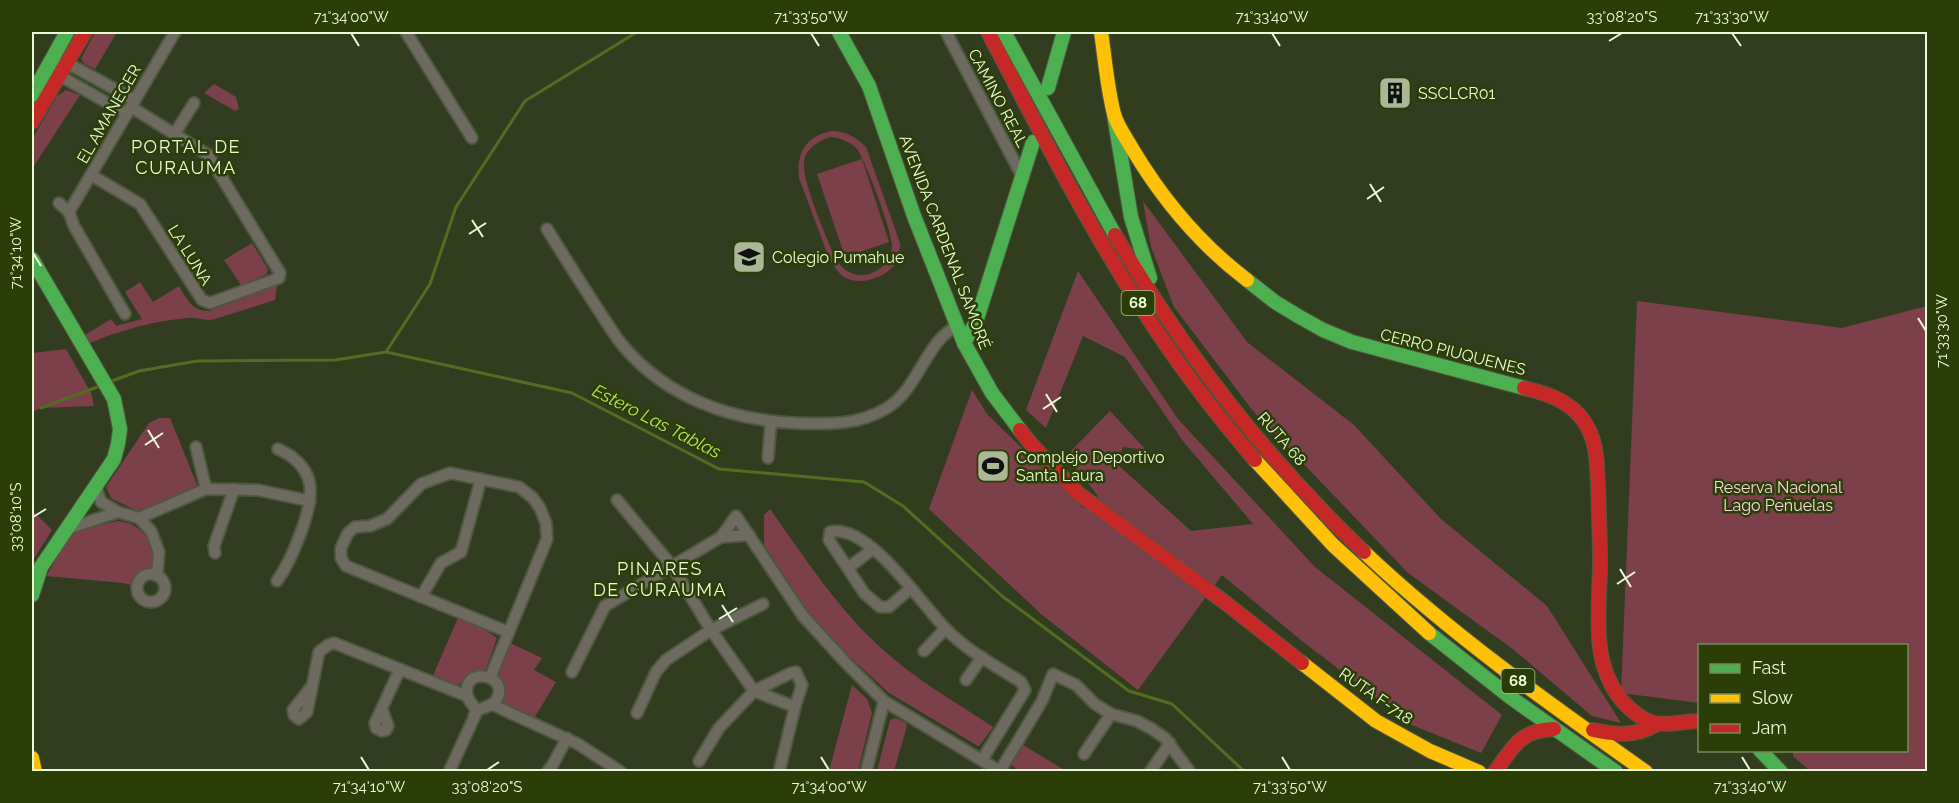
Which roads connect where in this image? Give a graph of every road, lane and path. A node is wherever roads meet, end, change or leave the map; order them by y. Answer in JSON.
{"nodes":[{"id":1,"x":67,"y":32,"type":"edge"},
{"id":2,"x":85,"y":32,"type":"edge"},
{"id":3,"x":175,"y":32,"type":"edge"},
{"id":4,"x":406,"y":32,"type":"edge"},
{"id":5,"x":840,"y":32,"type":"edge"},
{"id":6,"x":946,"y":32,"type":"edge"},
{"id":7,"x":988,"y":32,"type":"edge"},
{"id":8,"x":1004,"y":32,"type":"edge"},
{"id":9,"x":1064,"y":32,"type":"edge"},
{"id":10,"x":1101,"y":32,"type":"edge"},
{"id":11,"x":67,"y":63,"type":"junction"},
{"id":12,"x":53,"y":72,"type":"junction"},
{"id":13,"x":104,"y":83,"type":"junction"},
{"id":14,"x":34,"y":86,"type":"edge"},
{"id":15,"x":1048,"y":88,"type":"dead end"},
{"id":16,"x":96,"y":97,"type":"junction"},
{"id":17,"x":194,"y":103,"type":"dead end"},
{"id":18,"x":131,"y":107,"type":"junction"},
{"id":19,"x":1114,"y":115,"type":"junction"},
{"id":20,"x":32,"y":122,"type":"edge"},
{"id":21,"x":175,"y":133,"type":"junction"},
{"id":22,"x":472,"y":138,"type":"dead end"},
{"id":23,"x":1033,"y":142,"type":"dead end"},
{"id":24,"x":91,"y":175,"type":"junction"},
{"id":25,"x":1023,"y":178,"type":"junction"},
{"id":26,"x":59,"y":203,"type":"dead end"},
{"id":27,"x":69,"y":212,"type":"junction"},
{"id":28,"x":547,"y":229,"type":"dead end"},
{"id":29,"x":32,"y":259,"type":"edge"},
{"id":30,"x":125,"y":314,"type":"dead end"},
{"id":31,"x":1169,"y":321,"type":"junction"},
{"id":32,"x":957,"y":325,"type":"junction"},
{"id":33,"x":964,"y":343,"type":"junction"},
{"id":34,"x":771,"y":422,"type":"junction"},
{"id":35,"x":196,"y":447,"type":"dead end"},
{"id":36,"x":278,"y":449,"type":"dead end"},
{"id":37,"x":768,"y":458,"type":"dead end"},
{"id":38,"x":481,"y":479,"type":"junction"},
{"id":39,"x":96,"y":488,"type":"junction"},
{"id":40,"x":206,"y":489,"type":"junction"},
{"id":41,"x":234,"y":489,"type":"junction"},
{"id":42,"x":618,"y":500,"type":"dead end"},
{"id":43,"x":310,"y":501,"type":"junction"},
{"id":44,"x":101,"y":502,"type":"junction"},
{"id":45,"x":86,"y":503,"type":"junction"},
{"id":46,"x":118,"y":512,"type":"junction"},
{"id":47,"x":82,"y":518,"type":"junction"},
{"id":48,"x":139,"y":518,"type":"junction"},
{"id":49,"x":748,"y":535,"type":"junction"},
{"id":50,"x":721,"y":537,"type":"junction"},
{"id":51,"x":873,"y":549,"type":"junction"},
{"id":52,"x":215,"y":553,"type":"dead end"},
{"id":53,"x":672,"y":566,"type":"junction"},
{"id":54,"x":849,"y":567,"type":"junction"},
{"id":55,"x":157,"y":576,"type":"dead end"},
{"id":56,"x":277,"y":581,"type":"dead end"},
{"id":57,"x":911,"y":588,"type":"junction"},
{"id":58,"x":32,"y":595,"type":"edge"},
{"id":59,"x":421,"y":597,"type":"junction"},
{"id":60,"x":763,"y":604,"type":"dead end"},
{"id":61,"x":945,"y":629,"type":"junction"},
{"id":62,"x":711,"y":630,"type":"junction"},
{"id":63,"x":508,"y":632,"type":"junction"},
{"id":64,"x":1263,"y":633,"type":"joint"},
{"id":65,"x":924,"y":651,"type":"dead end"},
{"id":66,"x":982,"y":657,"type":"junction"},
{"id":67,"x":400,"y":669,"type":"junction"},
{"id":68,"x":572,"y":672,"type":"dead end"},
{"id":69,"x":490,"y":678,"type":"junction"},
{"id":70,"x":966,"y":681,"type":"dead end"},
{"id":71,"x":311,"y":687,"type":"dead end"},
{"id":72,"x":754,"y":692,"type":"junction"},
{"id":73,"x":467,"y":696,"type":"junction"},
{"id":74,"x":1511,"y":696,"type":"junction"},
{"id":75,"x":884,"y":701,"type":"junction"},
{"id":76,"x":493,"y":705,"type":"junction"},
{"id":77,"x":795,"y":707,"type":"junction"},
{"id":78,"x":382,"y":709,"type":"dead end"},
{"id":79,"x":637,"y":713,"type":"dead end"},
{"id":80,"x":1111,"y":714,"type":"junction"},
{"id":81,"x":474,"y":716,"type":"junction"},
{"id":82,"x":1698,"y":721,"type":"edge"},
{"id":83,"x":1657,"y":724,"type":"junction"},
{"id":84,"x":1520,"y":727,"type":"junction"},
{"id":85,"x":1582,"y":728,"type":"junction"},
{"id":86,"x":1554,"y":729,"type":"junction"},
{"id":87,"x":567,"y":738,"type":"junction"},
{"id":88,"x":1170,"y":743,"type":"junction"},
{"id":89,"x":1762,"y":752,"type":"edge"},
{"id":90,"x":1084,"y":754,"type":"dead end"},
{"id":91,"x":32,"y":758,"type":"edge"},
{"id":92,"x":982,"y":760,"type":"junction"},
{"id":93,"x":699,"y":761,"type":"dead end"},
{"id":94,"x":550,"y":770,"type":"edge"},
{"id":95,"x":35,"y":771,"type":"edge"},
{"id":96,"x":449,"y":771,"type":"edge"},
{"id":97,"x":621,"y":771,"type":"edge"},
{"id":98,"x":779,"y":771,"type":"edge"},
{"id":99,"x":866,"y":771,"type":"edge"},
{"id":100,"x":1001,"y":771,"type":"edge"},
{"id":101,"x":1150,"y":771,"type":"edge"},
{"id":102,"x":1190,"y":771,"type":"edge"},
{"id":103,"x":1479,"y":771,"type":"edge"},
{"id":104,"x":1495,"y":771,"type":"edge"},
{"id":105,"x":1616,"y":771,"type":"edge"},
{"id":106,"x":1646,"y":771,"type":"edge"},
{"id":107,"x":1778,"y":771,"type":"edge"}],
"edges":[{"from":1,"to":12,"type":"main road"},
{"from":2,"to":11,"type":"main road"},
{"from":3,"to":18,"type":"street","name":"EL AMANECER"},
{"from":4,"to":22,"type":"street"},
{"from":5,"to":32,"type":"main road","name":"AVENIDA CARDENAL SAMORÉ"},
{"from":6,"to":25,"type":"street","name":"CAMINO REAL"},
{"from":7,"to":74,"type":"main road","name":"RUTA 68","number":"68"},
{"from":8,"to":31,"type":"main road","name":"RUTA 68","number":"68"},
{"from":9,"to":15,"type":"main road"},
{"from":10,"to":19,"type":"main road","name":"CERRO PIUQUENES"},
{"from":11,"to":12,"type":"main road"},
{"from":11,"to":13,"type":"street"},
{"from":12,"to":14,"type":"main road"},
{"from":12,"to":16,"type":"street"},
{"from":12,"to":20,"type":"main road"},
{"from":13,"to":16,"type":"street"},
{"from":13,"to":18,"type":"street"},
{"from":16,"to":18,"type":"street"},
{"from":17,"to":21,"type":"street"},
{"from":18,"to":21,"type":"street"},
{"from":18,"to":24,"type":"street","name":"EL AMANECER"},
{"from":19,"to":31,"type":"main road"},
{"from":19,"to":83,"type":"main road","name":"CERRO PIUQUENES"},
{"from":21,"to":24,"type":"street","name":"LA LUNA"},
{"from":23,"to":25,"type":"main road"},
{"from":24,"to":27,"type":"street","name":"EL AMANECER"},
{"from":25,"to":33,"type":"main road"},
{"from":26,"to":27,"type":"street"},
{"from":27,"to":30,"type":"street"},
{"from":28,"to":34,"type":"street"},
{"from":29,"to":39,"type":"main road"},
{"from":31,"to":85,"type":"main road","name":"RUTA 68","number":"68"},
{"from":32,"to":33,"type":"main road","name":"AVENIDA CARDENAL SAMORÉ"},
{"from":32,"to":34,"type":"street"},
{"from":33,"to":64,"type":"main road","name":"AVENIDA CARDENAL SAMORÉ"},
{"from":34,"to":37,"type":"street"},
{"from":35,"to":40,"type":"street"},
{"from":36,"to":43,"type":"street"},
{"from":38,"to":59,"type":"street"},
{"from":38,"to":59,"type":"street"},
{"from":38,"to":63,"type":"street"},
{"from":39,"to":44,"type":"street"},
{"from":39,"to":45,"type":"main road"},
{"from":40,"to":41,"type":"street"},
{"from":40,"to":48,"type":"street"},
{"from":41,"to":43,"type":"street"},
{"from":41,"to":52,"type":"street"},
{"from":42,"to":53,"type":"street"},
{"from":43,"to":56,"type":"street"},
{"from":44,"to":45,"type":"street"},
{"from":44,"to":46,"type":"street"},
{"from":45,"to":47,"type":"main road"},
{"from":46,"to":47,"type":"street"},
{"from":46,"to":48,"type":"street"},
{"from":47,"to":58,"type":"main road"},
{"from":48,"to":55,"type":"street"},
{"from":49,"to":50,"type":"street"},
{"from":49,"to":50,"type":"street"},
{"from":49,"to":75,"type":"street"},
{"from":50,"to":53,"type":"street"},
{"from":51,"to":54,"type":"street"},
{"from":51,"to":54,"type":"street"},
{"from":51,"to":57,"type":"street"},
{"from":53,"to":62,"type":"street"},
{"from":53,"to":68,"type":"street"},
{"from":54,"to":57,"type":"street"},
{"from":57,"to":61,"type":"street"},
{"from":59,"to":63,"type":"street"},
{"from":60,"to":62,"type":"street"},
{"from":61,"to":65,"type":"street"},
{"from":61,"to":66,"type":"street"},
{"from":62,"to":72,"type":"street"},
{"from":62,"to":79,"type":"street"},
{"from":63,"to":69,"type":"street"},
{"from":64,"to":103,"type":"main road","name":"RUTA F-718"},
{"from":66,"to":70,"type":"street"},
{"from":66,"to":92,"type":"street"},
{"from":67,"to":71,"type":"street"},
{"from":67,"to":73,"type":"street"},
{"from":67,"to":78,"type":"street"},
{"from":69,"to":73,"type":"street"},
{"from":69,"to":76,"type":"street"},
{"from":72,"to":77,"type":"street"},
{"from":72,"to":77,"type":"street"},
{"from":72,"to":93,"type":"street"},
{"from":73,"to":81,"type":"street"},
{"from":74,"to":84,"type":"main road"},
{"from":74,"to":86,"type":"main road","name":"RUTA 68","number":"68"},
{"from":75,"to":92,"type":"street"},
{"from":75,"to":99,"type":"street"},
{"from":76,"to":81,"type":"street"},
{"from":76,"to":87,"type":"street"},
{"from":77,"to":98,"type":"street"},
{"from":80,"to":88,"type":"street"},
{"from":80,"to":90,"type":"street"},
{"from":80,"to":100,"type":"street"},
{"from":81,"to":96,"type":"street"},
{"from":82,"to":83,"type":"main road"},
{"from":83,"to":85,"type":"main road"},
{"from":84,"to":86,"type":"main road"},
{"from":84,"to":104,"type":"main road"},
{"from":85,"to":106,"type":"main road","name":"RUTA 68","number":"68"},
{"from":86,"to":105,"type":"main road","name":"RUTA 68","number":"68"},
{"from":87,"to":94,"type":"street"},
{"from":87,"to":97,"type":"street"},
{"from":88,"to":101,"type":"street"},
{"from":88,"to":102,"type":"street"},
{"from":89,"to":107,"type":"main road"},
{"from":91,"to":95,"type":"main road"},
{"from":92,"to":100,"type":"street"}]}
